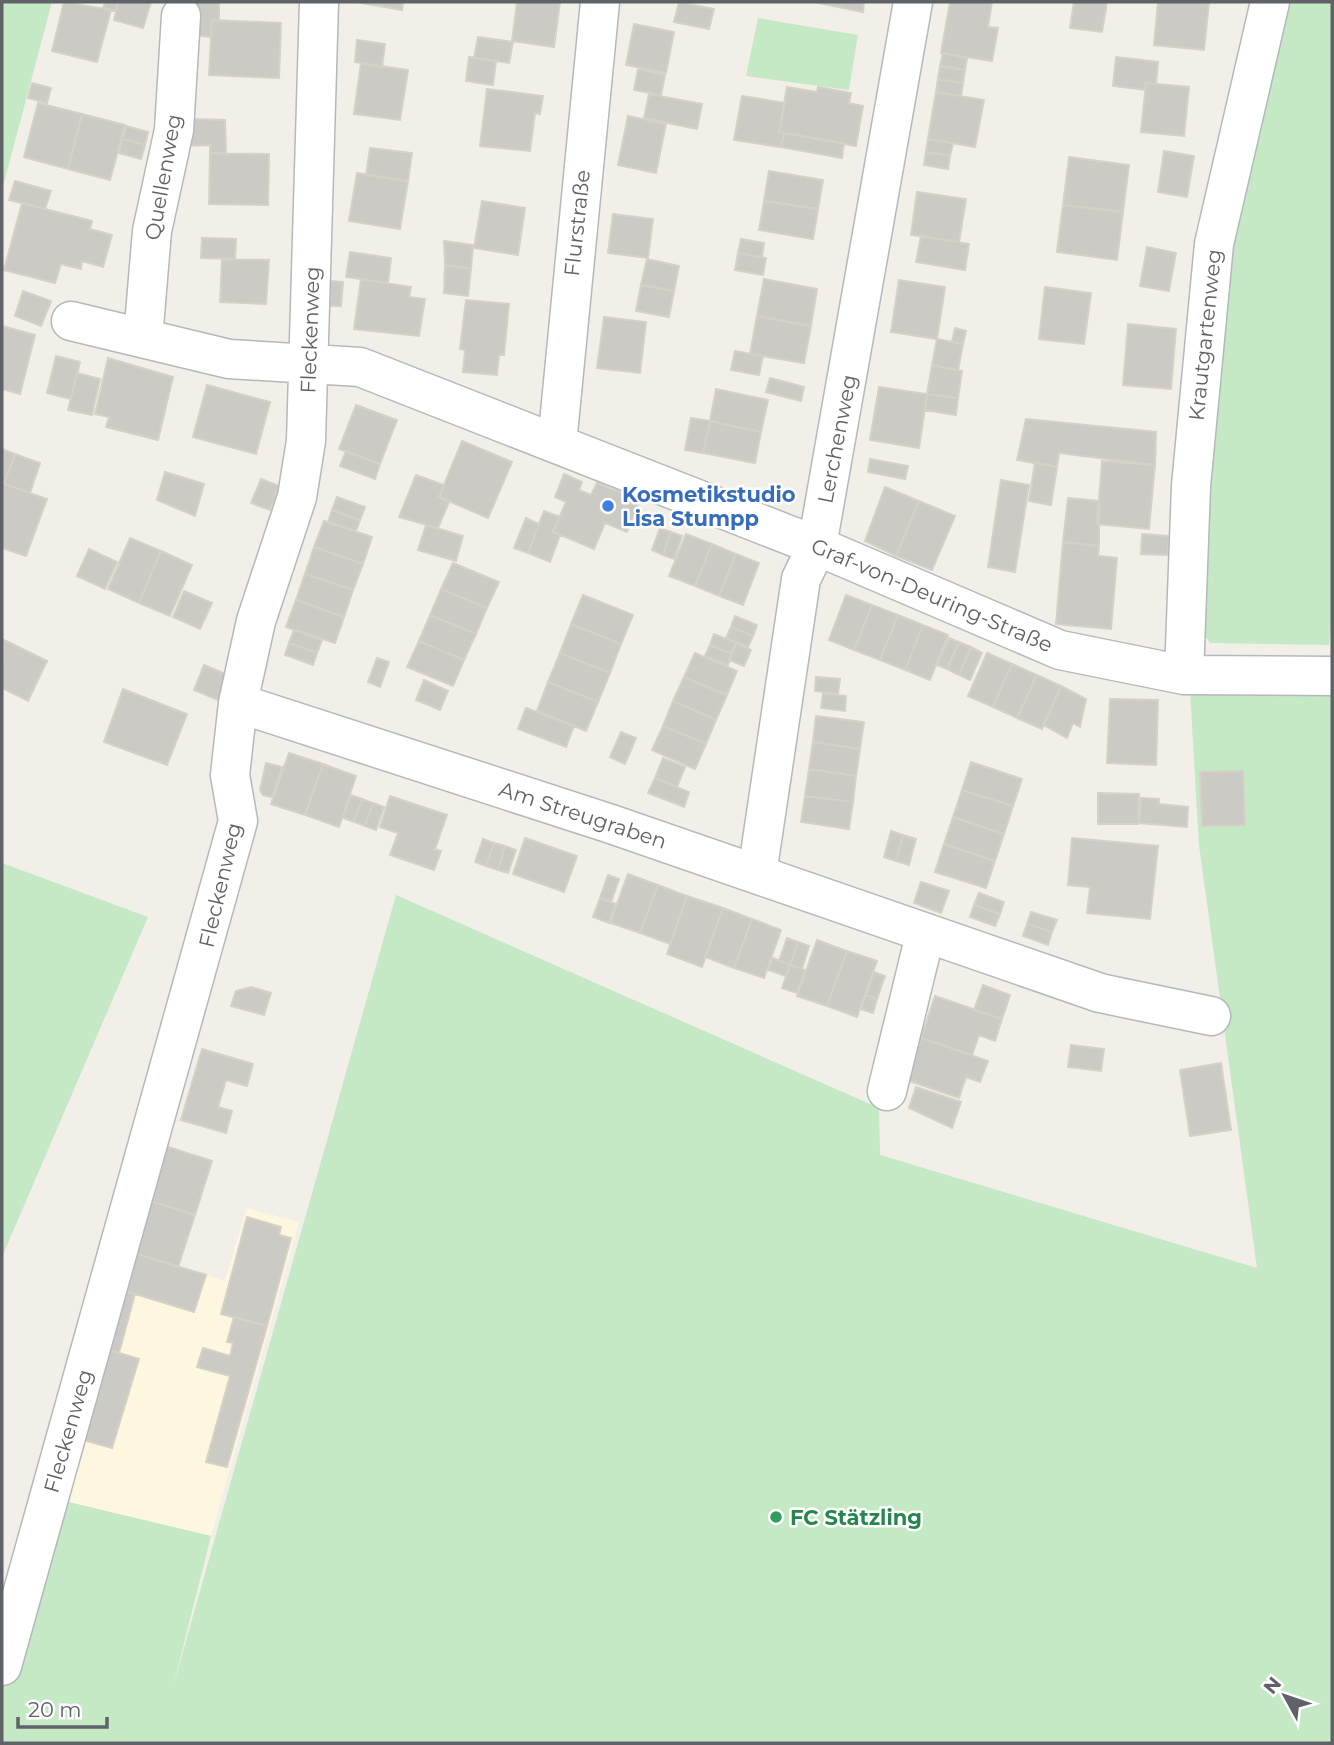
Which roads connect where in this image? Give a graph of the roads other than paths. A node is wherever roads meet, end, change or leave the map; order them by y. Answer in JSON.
{"nodes":[{"id":1,"x":319,"y":2,"type":"edge"},
{"id":2,"x":600,"y":2,"type":"edge"},
{"id":3,"x":914,"y":2,"type":"edge"},
{"id":4,"x":1270,"y":2,"type":"edge"},
{"id":5,"x":181,"y":16,"type":"dead end"},
{"id":6,"x":71,"y":321,"type":"dead end"},
{"id":7,"x":143,"y":338,"type":"junction"},
{"id":8,"x":310,"y":365,"type":"junction"},
{"id":9,"x":557,"y":444,"type":"junction"},
{"id":10,"x":817,"y":546,"type":"junction"},
{"id":11,"x":1184,"y":675,"type":"junction"},
{"id":12,"x":1332,"y":676,"type":"edge"},
{"id":13,"x":238,"y":703,"type":"junction"},
{"id":14,"x":757,"y":874,"type":"junction"},
{"id":15,"x":925,"y":935,"type":"junction"},
{"id":16,"x":1211,"y":1016,"type":"dead end"},
{"id":17,"x":887,"y":1091,"type":"dead end"},
{"id":18,"x":2,"y":1666,"type":"edge"}],
"edges":[{"from":1,"to":8,"type":"street","name":"Fleckenweg"},
{"from":2,"to":9,"type":"street","name":"Flurstraße"},
{"from":3,"to":10,"type":"street","name":"Lerchenweg"},
{"from":4,"to":11,"type":"street","name":"Krautgartenweg"},
{"from":5,"to":7,"type":"street","name":"Quellenweg"},
{"from":6,"to":7,"type":"street"},
{"from":7,"to":8,"type":"street"},
{"from":8,"to":9,"type":"street","name":"Graf-von-Deuring-Straße"},
{"from":8,"to":13,"type":"street","name":"Fleckenweg"},
{"from":9,"to":10,"type":"street","name":"Graf-von-Deuring-Straße"},
{"from":10,"to":11,"type":"street","name":"Graf-von-Deuring-Straße"},
{"from":10,"to":14,"type":"street","name":"Lerchenweg"},
{"from":11,"to":12,"type":"street","name":"Graf-von-Deuring-Straße"},
{"from":13,"to":14,"type":"street","name":"Am Streugraben"},
{"from":13,"to":18,"type":"street","name":"Fleckenweg"},
{"from":14,"to":15,"type":"street","name":"Am Streugraben"},
{"from":15,"to":16,"type":"street","name":"Am Streugraben"},
{"from":15,"to":17,"type":"street"}]}
